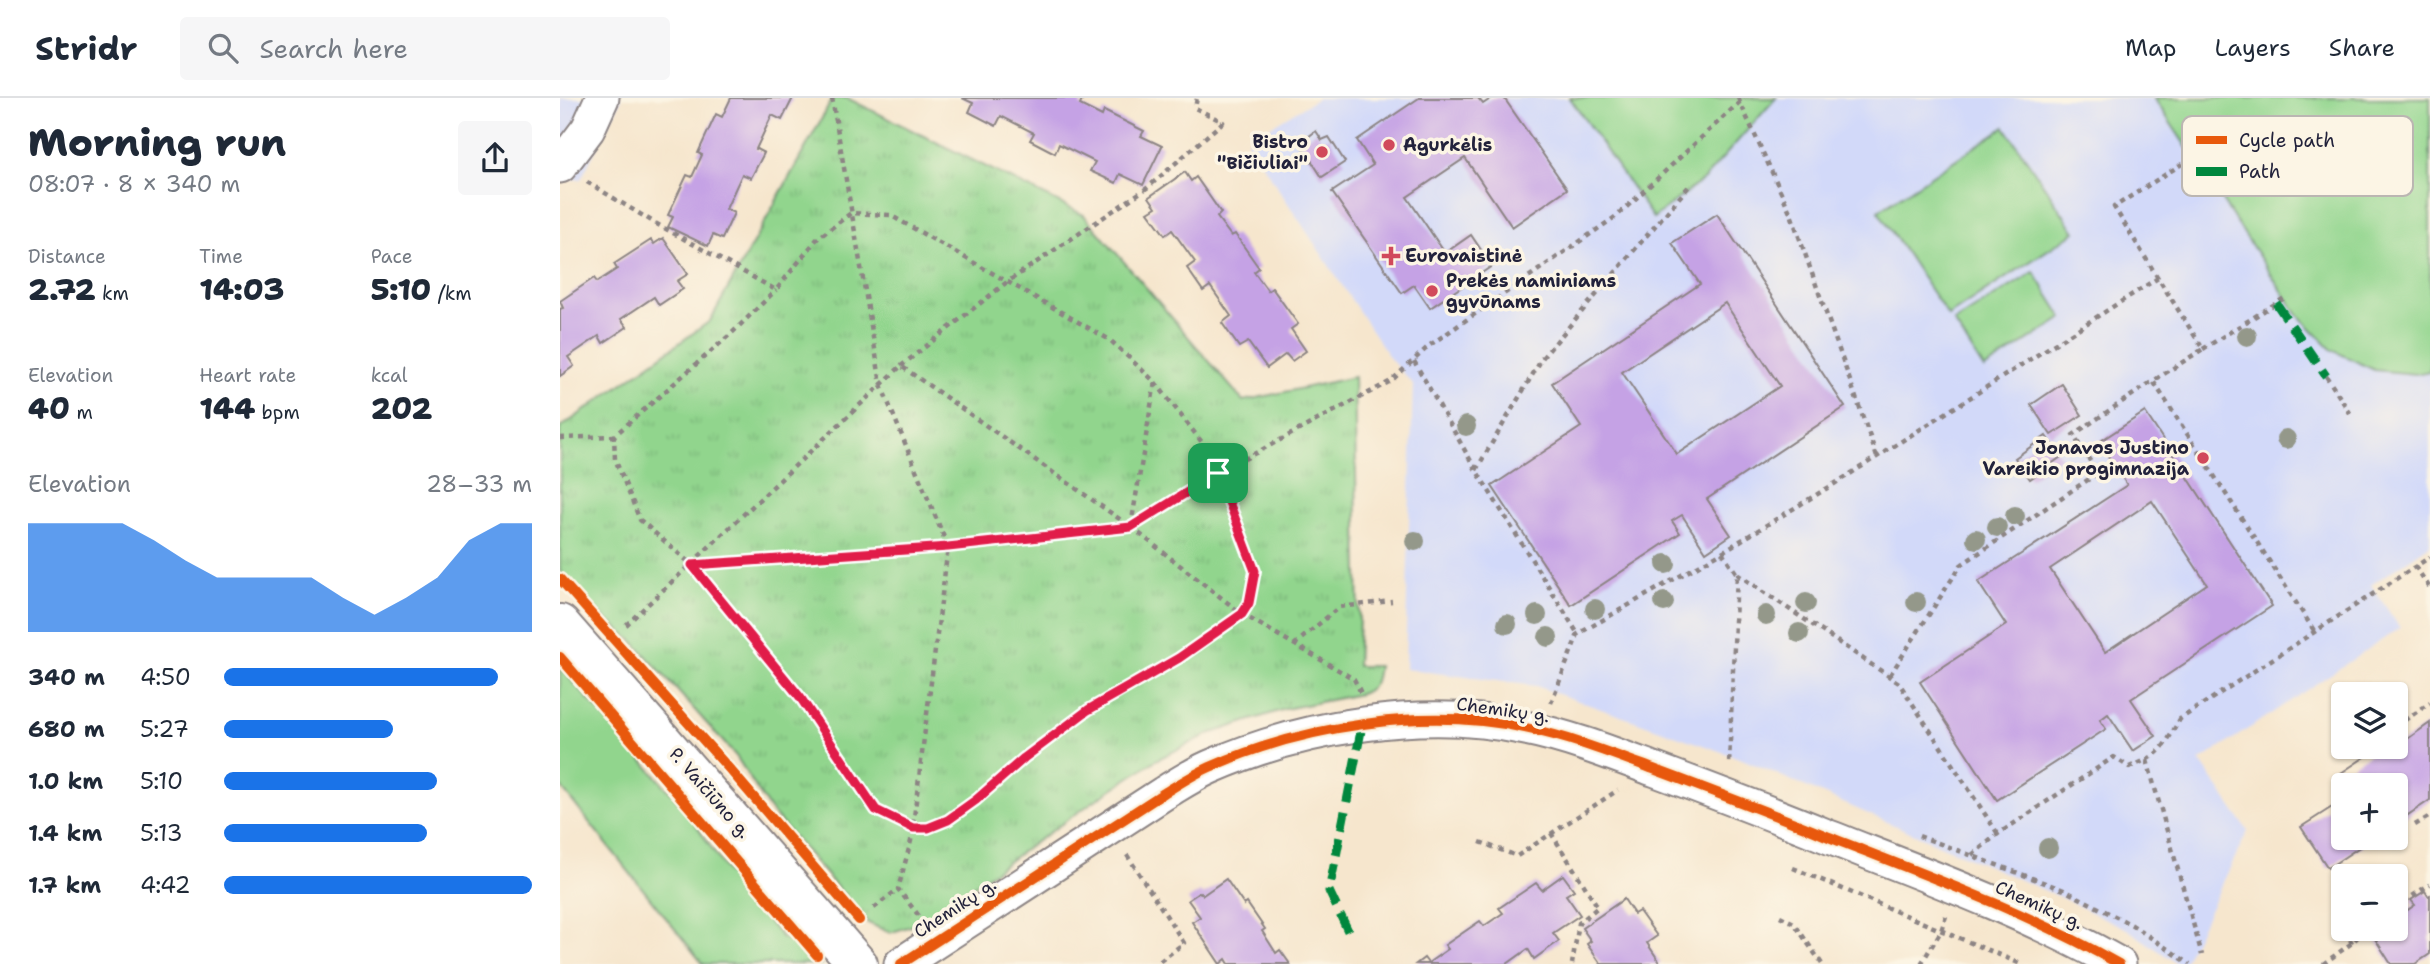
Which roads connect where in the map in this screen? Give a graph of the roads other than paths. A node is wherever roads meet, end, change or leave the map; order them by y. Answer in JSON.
{"nodes":[{"id":1,"x":602,"y":98,"type":"edge"},
{"id":2,"x":568,"y":171,"type":"edge"},
{"id":3,"x":566,"y":642,"type":"edge"},
{"id":4,"x":858,"y":964,"type":"edge"},
{"id":5,"x":901,"y":964,"type":"edge"},
{"id":6,"x":2119,"y":964,"type":"edge"}],
"edges":[{"from":1,"to":2,"type":"street"},
{"from":3,"to":4,"type":"main road","name":"P. Vaičiūno g."},
{"from":5,"to":6,"type":"street","name":"Chemikų g."}]}
